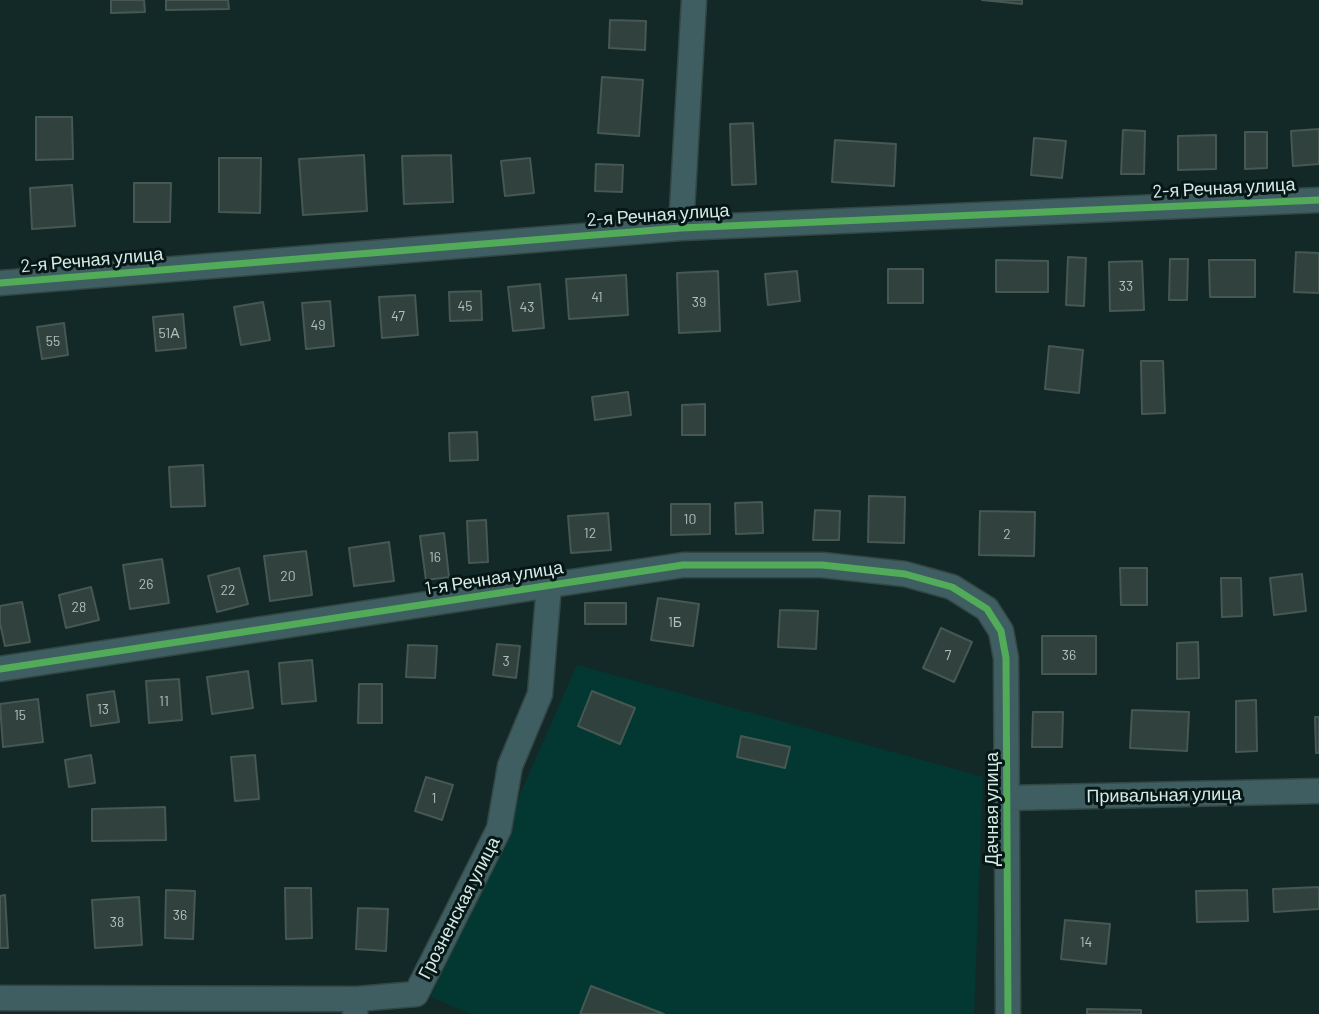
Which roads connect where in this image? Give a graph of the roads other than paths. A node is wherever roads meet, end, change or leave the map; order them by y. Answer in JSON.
{"nodes":[{"id":1,"x":694,"y":0,"type":"edge"},
{"id":2,"x":1319,"y":200,"type":"edge"},
{"id":3,"x":681,"y":228,"type":"junction"},
{"id":4,"x":0,"y":283,"type":"edge"},
{"id":5,"x":549,"y":586,"type":"junction"},
{"id":6,"x":987,"y":609,"type":"joint"},
{"id":7,"x":0,"y":669,"type":"edge"},
{"id":8,"x":1319,"y":792,"type":"edge"},
{"id":9,"x":1008,"y":799,"type":"junction"},
{"id":10,"x":0,"y":998,"type":"edge"},
{"id":11,"x":356,"y":1007,"type":"edge"},
{"id":12,"x":1008,"y":1014,"type":"edge"}],
"edges":[{"from":1,"to":3,"type":"street"},
{"from":2,"to":3,"type":"street","name":"2-я Речная улица"},
{"from":3,"to":4,"type":"street","name":"2-я Речная улица"},
{"from":5,"to":6,"type":"street","name":"1-я Речная улица"},
{"from":5,"to":7,"type":"street","name":"1-я Речная улица"},
{"from":5,"to":11,"type":"street","name":"Грозненская улица"},
{"from":6,"to":9,"type":"street","name":"Дачная улица"},
{"from":8,"to":9,"type":"street","name":"Привальная улица"},
{"from":9,"to":12,"type":"street","name":"Дачная улица"},
{"from":10,"to":11,"type":"street"}]}
